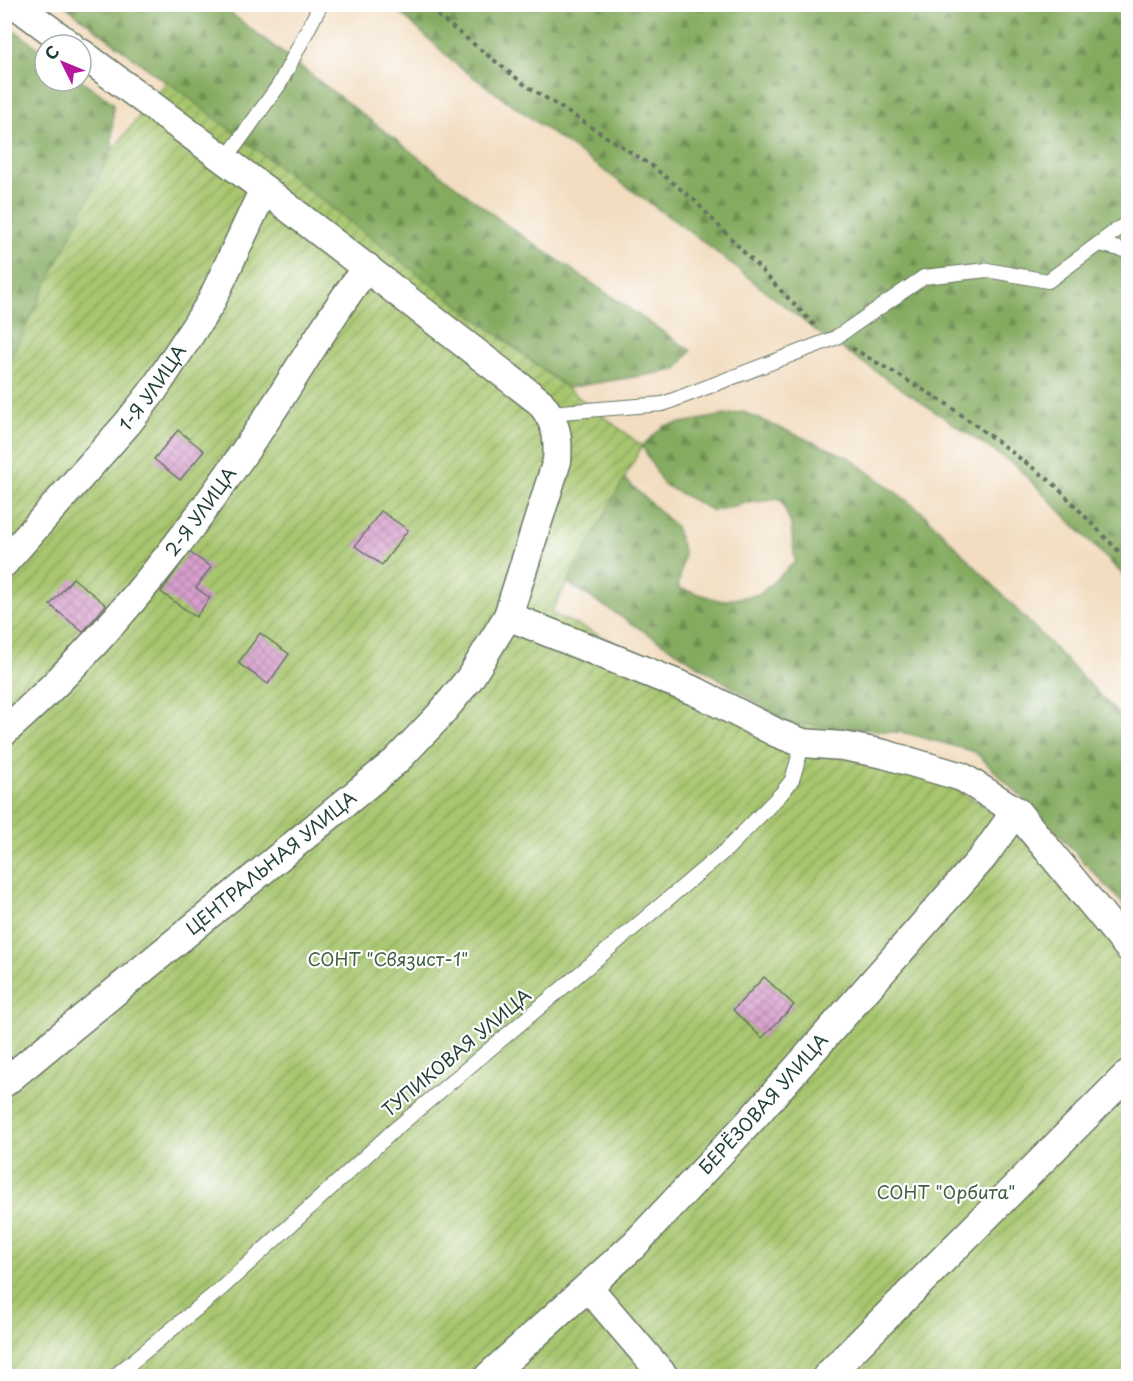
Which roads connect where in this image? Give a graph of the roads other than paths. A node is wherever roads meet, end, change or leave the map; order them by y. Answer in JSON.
{"nodes":[{"id":1,"x":15,"y":4,"type":"edge"},
{"id":2,"x":321,"y":4,"type":"edge"},
{"id":3,"x":54,"y":33,"type":"edge"},
{"id":4,"x":93,"y":62,"type":"edge"},
{"id":5,"x":225,"y":160,"type":"junction"},
{"id":6,"x":264,"y":189,"type":"junction"},
{"id":7,"x":1128,"y":222,"type":"edge"},
{"id":8,"x":1099,"y":243,"type":"junction"},
{"id":9,"x":1128,"y":251,"type":"edge"},
{"id":10,"x":367,"y":267,"type":"junction"},
{"id":11,"x":549,"y":413,"type":"junction"},
{"id":12,"x":4,"y":563,"type":"edge"},
{"id":13,"x":508,"y":616,"type":"junction"},
{"id":14,"x":4,"y":732,"type":"edge"},
{"id":15,"x":803,"y":743,"type":"junction"},
{"id":16,"x":1016,"y":811,"type":"junction"},
{"id":17,"x":1128,"y":947,"type":"edge"},
{"id":18,"x":1128,"y":1074,"type":"edge"},
{"id":19,"x":4,"y":1083,"type":"edge"},
{"id":20,"x":588,"y":1287,"type":"junction"},
{"id":21,"x":115,"y":1377,"type":"edge"},
{"id":22,"x":489,"y":1377,"type":"edge"},
{"id":23,"x":664,"y":1377,"type":"edge"},
{"id":24,"x":827,"y":1377,"type":"edge"}],
"edges":[{"from":1,"to":3,"type":"street"},
{"from":2,"to":5,"type":"lane"},
{"from":4,"to":5,"type":"street"},
{"from":5,"to":6,"type":"street"},
{"from":6,"to":10,"type":"street"},
{"from":6,"to":12,"type":"street","name":"1-Я УЛИЦА"},
{"from":7,"to":8,"type":"lane"},
{"from":8,"to":9,"type":"lane"},
{"from":8,"to":11,"type":"lane"},
{"from":10,"to":11,"type":"street"},
{"from":10,"to":14,"type":"street","name":"2-Я УЛИЦА"},
{"from":11,"to":13,"type":"street","name":"ЦЕНТРАЛЬНАЯ УЛИЦА"},
{"from":13,"to":15,"type":"street"},
{"from":13,"to":19,"type":"street","name":"ЦЕНТРАЛЬНАЯ УЛИЦА"},
{"from":15,"to":16,"type":"street"},
{"from":15,"to":21,"type":"lane","name":"ТУПИКОВАЯ УЛИЦА"},
{"from":16,"to":17,"type":"street"},
{"from":16,"to":20,"type":"street","name":"БЕРЁЗОВАЯ УЛИЦА"},
{"from":18,"to":24,"type":"street"},
{"from":20,"to":22,"type":"street","name":"БЕРЁЗОВАЯ УЛИЦА"},
{"from":20,"to":23,"type":"street"}]}
